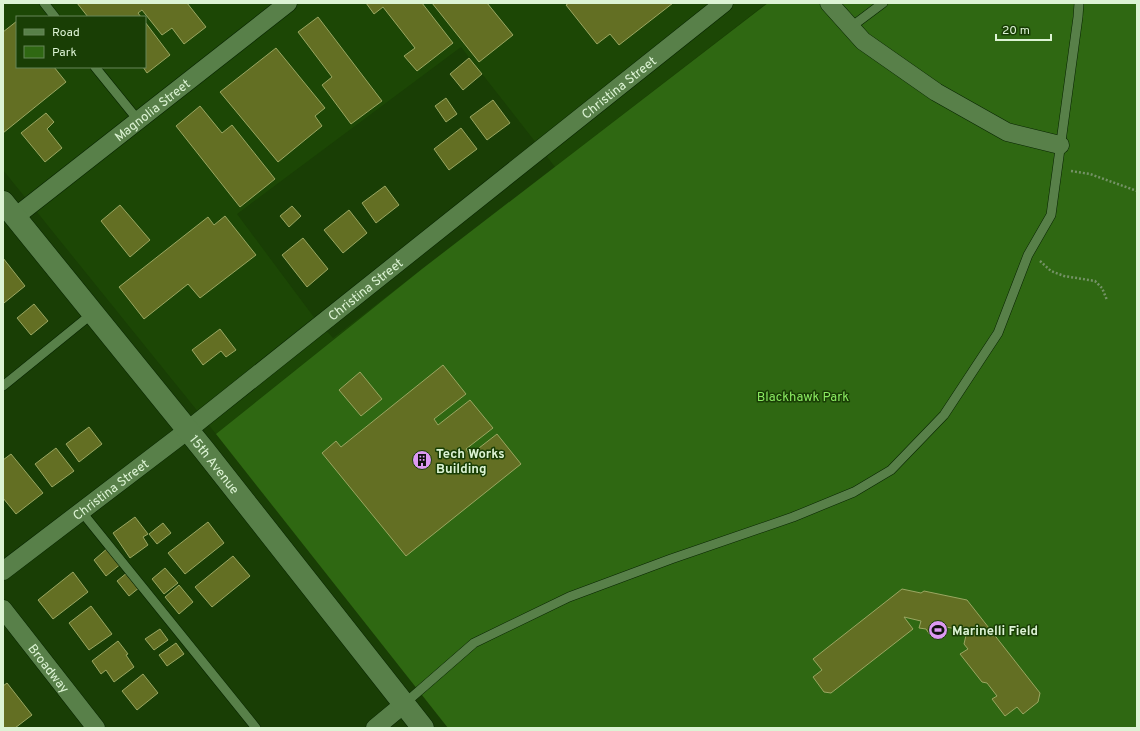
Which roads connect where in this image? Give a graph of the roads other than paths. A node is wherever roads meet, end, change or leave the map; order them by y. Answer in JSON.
{"nodes":[{"id":1,"x":44,"y":3,"type":"edge"},
{"id":2,"x":288,"y":3,"type":"edge"},
{"id":3,"x":724,"y":3,"type":"edge"},
{"id":4,"x":829,"y":3,"type":"edge"},
{"id":5,"x":883,"y":3,"type":"edge"},
{"id":6,"x":1079,"y":3,"type":"edge"},
{"id":7,"x":54,"y":16,"type":"edge"},
{"id":8,"x":850,"y":27,"type":"junction"},
{"id":9,"x":96,"y":68,"type":"edge"},
{"id":10,"x":138,"y":120,"type":"junction"},
{"id":11,"x":1060,"y":145,"type":"junction"},
{"id":12,"x":9,"y":209,"type":"edge"},
{"id":13,"x":93,"y":313,"type":"junction"},
{"id":14,"x":3,"y":386,"type":"edge"},
{"id":15,"x":188,"y":430,"type":"junction"},
{"id":16,"x":81,"y":511,"type":"junction"},
{"id":17,"x":3,"y":571,"type":"edge"},
{"id":18,"x":3,"y":609,"type":"edge"},
{"id":19,"x":404,"y":704,"type":"junction"},
{"id":20,"x":96,"y":728,"type":"edge"},
{"id":21,"x":256,"y":728,"type":"edge"},
{"id":22,"x":375,"y":728,"type":"edge"},
{"id":23,"x":423,"y":728,"type":"edge"}],
"edges":[{"from":1,"to":7,"type":"lane"},
{"from":2,"to":10,"type":"street","name":"Magnolia Street"},
{"from":3,"to":15,"type":"street","name":"Christina Street"},
{"from":4,"to":8,"type":"street"},
{"from":5,"to":8,"type":"lane"},
{"from":6,"to":11,"type":"lane"},
{"from":8,"to":11,"type":"street"},
{"from":9,"to":10,"type":"lane"},
{"from":10,"to":12,"type":"street","name":"Magnolia Street"},
{"from":11,"to":19,"type":"lane"},
{"from":12,"to":13,"type":"main road","name":"15th Avenue"},
{"from":13,"to":14,"type":"lane"},
{"from":13,"to":15,"type":"main road","name":"15th Avenue"},
{"from":15,"to":16,"type":"street","name":"Christina Street"},
{"from":15,"to":19,"type":"main road","name":"15th Avenue"},
{"from":16,"to":17,"type":"street","name":"Christina Street"},
{"from":16,"to":21,"type":"lane"},
{"from":18,"to":20,"type":"street","name":"Broadway"},
{"from":19,"to":22,"type":"street"},
{"from":19,"to":23,"type":"main road","name":"15th Avenue"}]}
